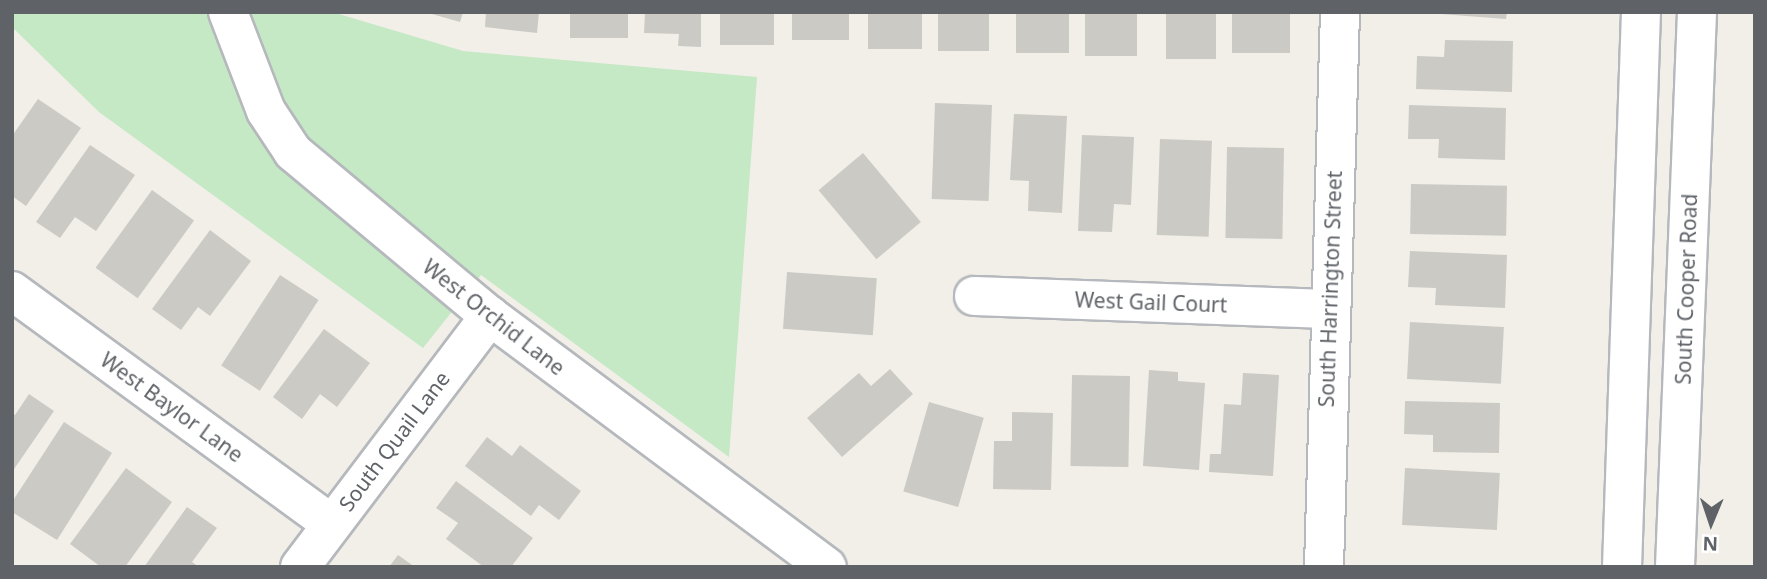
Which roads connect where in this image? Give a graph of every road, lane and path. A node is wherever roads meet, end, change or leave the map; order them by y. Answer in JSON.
{"nodes":[{"id":1,"x":228,"y":12,"type":"edge"},
{"id":2,"x":1340,"y":12,"type":"edge"},
{"id":3,"x":1641,"y":12,"type":"edge"},
{"id":4,"x":1697,"y":12,"type":"edge"},
{"id":5,"x":12,"y":290,"type":"edge"},
{"id":6,"x":974,"y":296,"type":"dead end"},
{"id":7,"x":1328,"y":309,"type":"junction"},
{"id":8,"x":490,"y":316,"type":"junction"},
{"id":9,"x":331,"y":524,"type":"junction"},
{"id":10,"x":300,"y":567,"type":"edge"},
{"id":11,"x":827,"y":567,"type":"edge"},
{"id":12,"x":1324,"y":567,"type":"edge"},
{"id":13,"x":1622,"y":567,"type":"edge"},
{"id":14,"x":1675,"y":567,"type":"edge"}],
"edges":[{"from":1,"to":8,"type":"street","name":"West Orchid Lane"},
{"from":2,"to":7,"type":"street","name":"South Harrington Street"},
{"from":3,"to":13,"type":"street"},
{"from":4,"to":14,"type":"street","name":"South Cooper Road"},
{"from":5,"to":9,"type":"street","name":"West Baylor Lane"},
{"from":6,"to":7,"type":"street","name":"West Gail Court"},
{"from":7,"to":12,"type":"street","name":"South Harrington Street"},
{"from":8,"to":9,"type":"street","name":"South Quail Lane"},
{"from":8,"to":11,"type":"street","name":"West Orchid Lane"},
{"from":9,"to":10,"type":"street","name":"South Quail Lane"}]}
